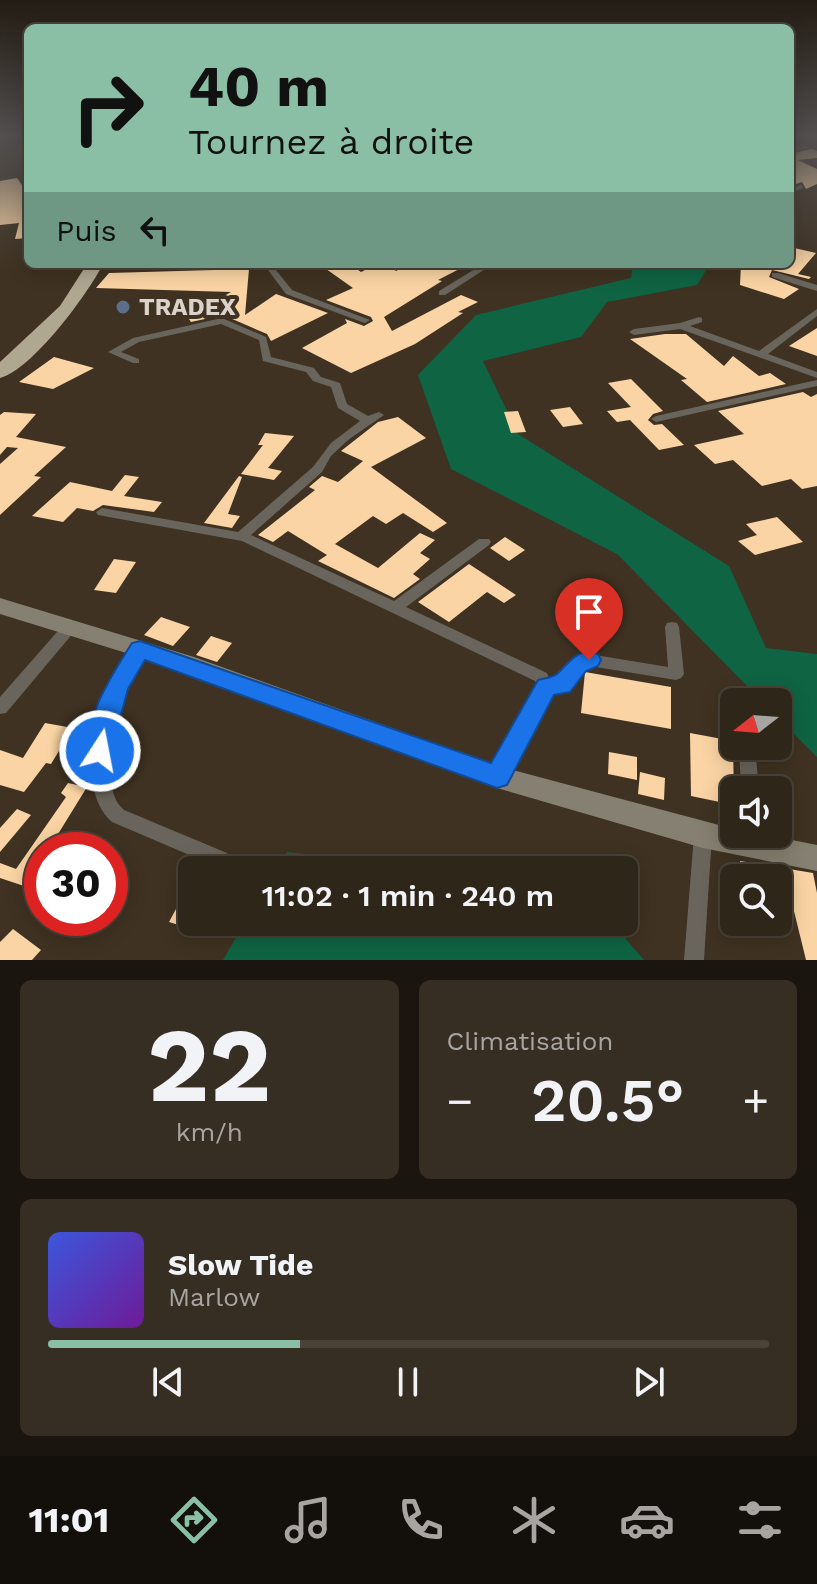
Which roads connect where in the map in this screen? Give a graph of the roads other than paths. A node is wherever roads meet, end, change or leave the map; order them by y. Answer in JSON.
{"nodes":[{"id":1,"x":93,"y":268,"type":"edge"},
{"id":2,"x":271,"y":268,"type":"edge"},
{"id":3,"x":483,"y":268,"type":"edge"},
{"id":4,"x":775,"y":275,"type":"dead end"},
{"id":5,"x":816,"y":286,"type":"edge"},
{"id":6,"x":442,"y":293,"type":"dead end"},
{"id":7,"x":817,"y":312,"type":"edge"},
{"id":8,"x":365,"y":320,"type":"dead end"},
{"id":9,"x":699,"y":320,"type":"dead end"},
{"id":10,"x":681,"y":326,"type":"junction"},
{"id":11,"x":634,"y":332,"type":"dead end"},
{"id":12,"x":760,"y":355,"type":"junction"},
{"id":13,"x":136,"y":361,"type":"dead end"},
{"id":14,"x":0,"y":372,"type":"edge"},
{"id":15,"x":817,"y":375,"type":"edge"},
{"id":16,"x":817,"y":383,"type":"edge"},
{"id":17,"x":656,"y":419,"type":"dead end"},
{"id":18,"x":102,"y":512,"type":"dead end"},
{"id":19,"x":241,"y":536,"type":"junction"},
{"id":20,"x":484,"y":542,"type":"dead end"},
{"id":21,"x":0,"y":606,"type":"edge"},
{"id":22,"x":395,"y":608,"type":"junction"},
{"id":23,"x":672,"y":627,"type":"dead end"},
{"id":24,"x":69,"y":628,"type":"junction"},
{"id":25,"x":140,"y":649,"type":"junction"},
{"id":26,"x":546,"y":687,"type":"junction"},
{"id":27,"x":0,"y":708,"type":"edge"},
{"id":28,"x":497,"y":777,"type":"junction"},
{"id":29,"x":703,"y":835,"type":"junction"},
{"id":30,"x":720,"y":837,"type":"edge"},
{"id":31,"x":781,"y":848,"type":"edge"},
{"id":32,"x":213,"y":856,"type":"edge"},
{"id":33,"x":817,"y":858,"type":"edge"},
{"id":34,"x":694,"y":960,"type":"edge"}],
"edges":[{"from":1,"to":14,"type":"highway"},
{"from":2,"to":8,"type":"street"},
{"from":3,"to":6,"type":"street"},
{"from":4,"to":5,"type":"street"},
{"from":7,"to":12,"type":"street"},
{"from":9,"to":10,"type":"street"},
{"from":10,"to":11,"type":"street"},
{"from":10,"to":12,"type":"street"},
{"from":12,"to":15,"type":"street"},
{"from":13,"to":19,"type":"street"},
{"from":16,"to":17,"type":"street"},
{"from":18,"to":19,"type":"street"},
{"from":19,"to":22,"type":"street"},
{"from":20,"to":22,"type":"street"},
{"from":21,"to":24,"type":"street"},
{"from":22,"to":26,"type":"street"},
{"from":23,"to":26,"type":"street"},
{"from":24,"to":25,"type":"street"},
{"from":24,"to":27,"type":"street"},
{"from":25,"to":28,"type":"street"},
{"from":25,"to":32,"type":"street"},
{"from":26,"to":28,"type":"street"},
{"from":28,"to":29,"type":"street"},
{"from":29,"to":30,"type":"street"},
{"from":29,"to":34,"type":"street"},
{"from":31,"to":33,"type":"street"}]}
